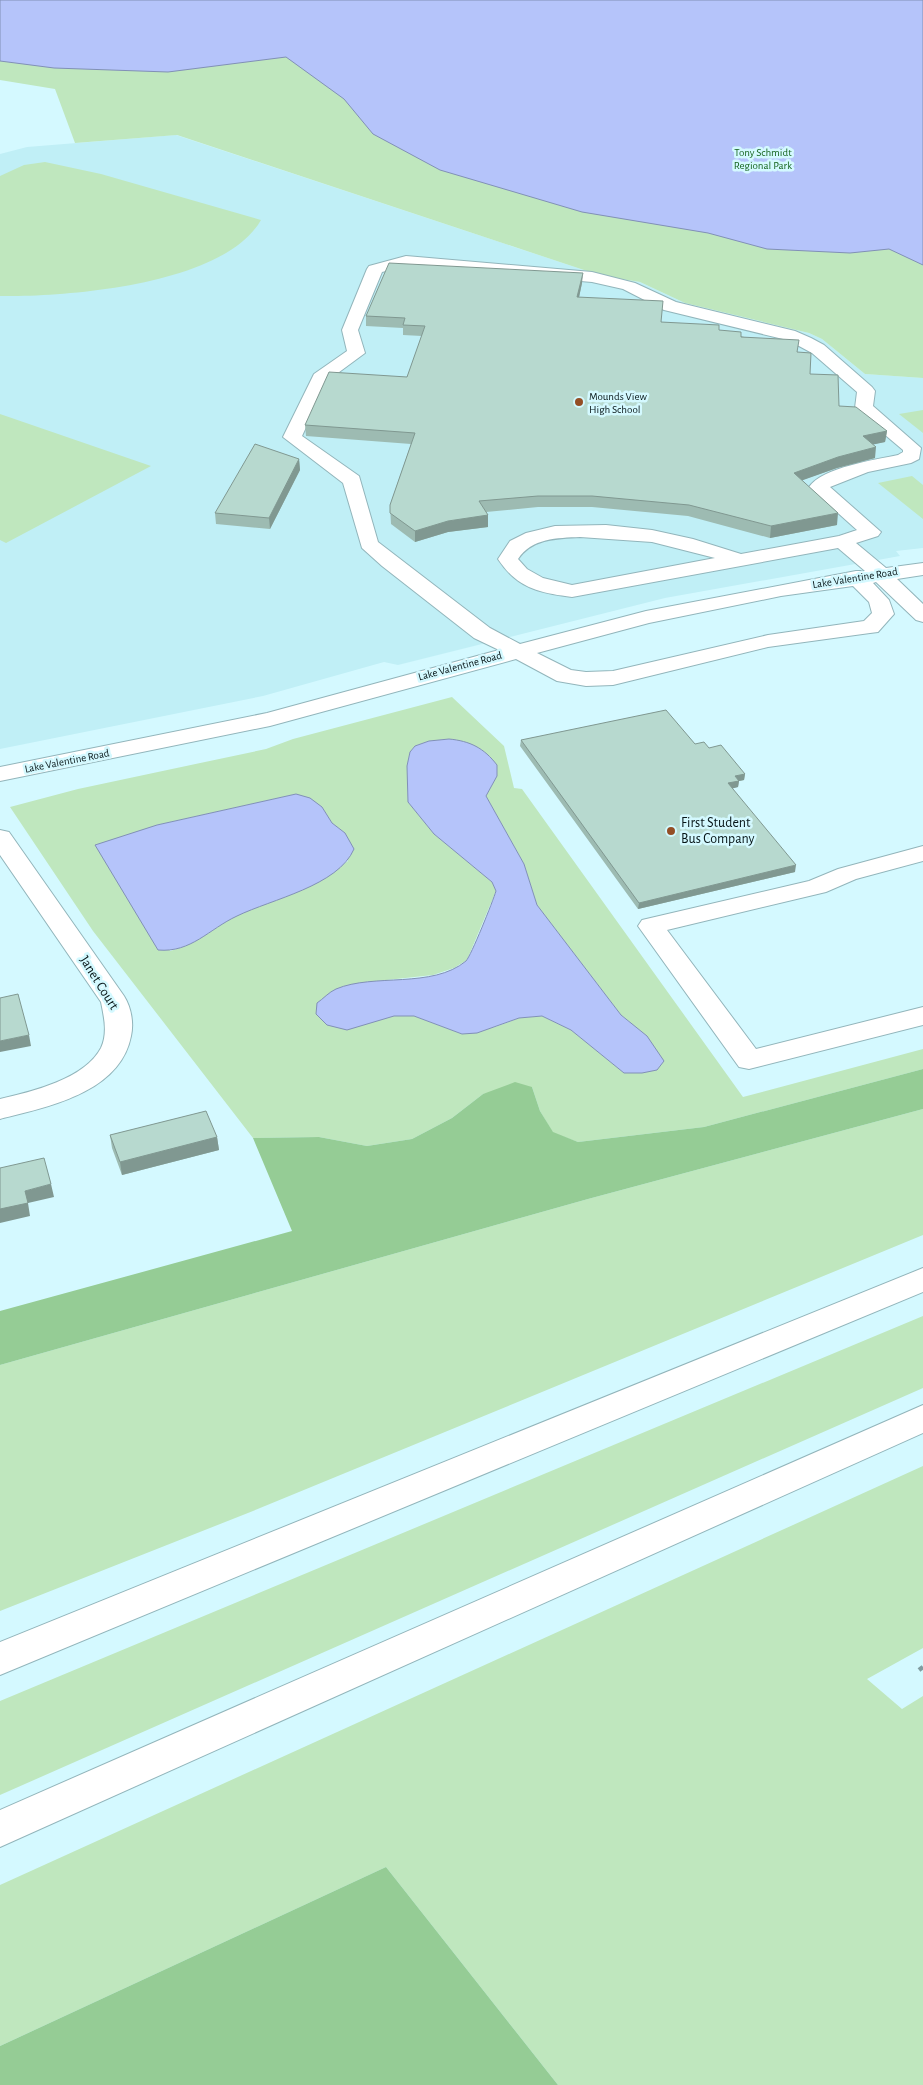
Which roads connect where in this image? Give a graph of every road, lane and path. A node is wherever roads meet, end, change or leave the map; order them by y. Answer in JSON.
{"nodes":[{"id":1,"x":842,"y":541,"type":"junction"},
{"id":2,"x":738,"y":559,"type":"junction"},
{"id":3,"x":923,"y":569,"type":"edge"},
{"id":4,"x":880,"y":574,"type":"junction"},
{"id":5,"x":856,"y":577,"type":"junction"},
{"id":6,"x":923,"y":616,"type":"edge"},
{"id":7,"x":517,"y":650,"type":"junction"},
{"id":8,"x":0,"y":774,"type":"edge"},
{"id":9,"x":0,"y":836,"type":"edge"},
{"id":10,"x":923,"y":853,"type":"edge"},
{"id":11,"x":923,"y":1016,"type":"edge"},
{"id":12,"x":0,"y":1109,"type":"edge"},
{"id":13,"x":923,"y":1279,"type":"edge"},
{"id":14,"x":923,"y":1418,"type":"edge"},
{"id":15,"x":0,"y":1659,"type":"edge"},
{"id":16,"x":0,"y":1828,"type":"edge"}],
"edges":[{"from":1,"to":2,"type":"main road"},
{"from":1,"to":4,"type":"main road"},
{"from":1,"to":7,"type":"main road"},
{"from":2,"to":2,"type":"main road"},
{"from":3,"to":4,"type":"main road","name":"Lake Valentine Road"},
{"from":4,"to":5,"type":"main road","name":"Lake Valentine Road"},
{"from":4,"to":6,"type":"main road"},
{"from":5,"to":7,"type":"main road","name":"Lake Valentine Road"},
{"from":5,"to":7,"type":"main road"},
{"from":7,"to":8,"type":"main road","name":"Lake Valentine Road"},
{"from":9,"to":12,"type":"main road","name":"Janet Court"},
{"from":10,"to":11,"type":"main road"},
{"from":13,"to":15,"type":"main road"},
{"from":14,"to":16,"type":"main road"}]}
